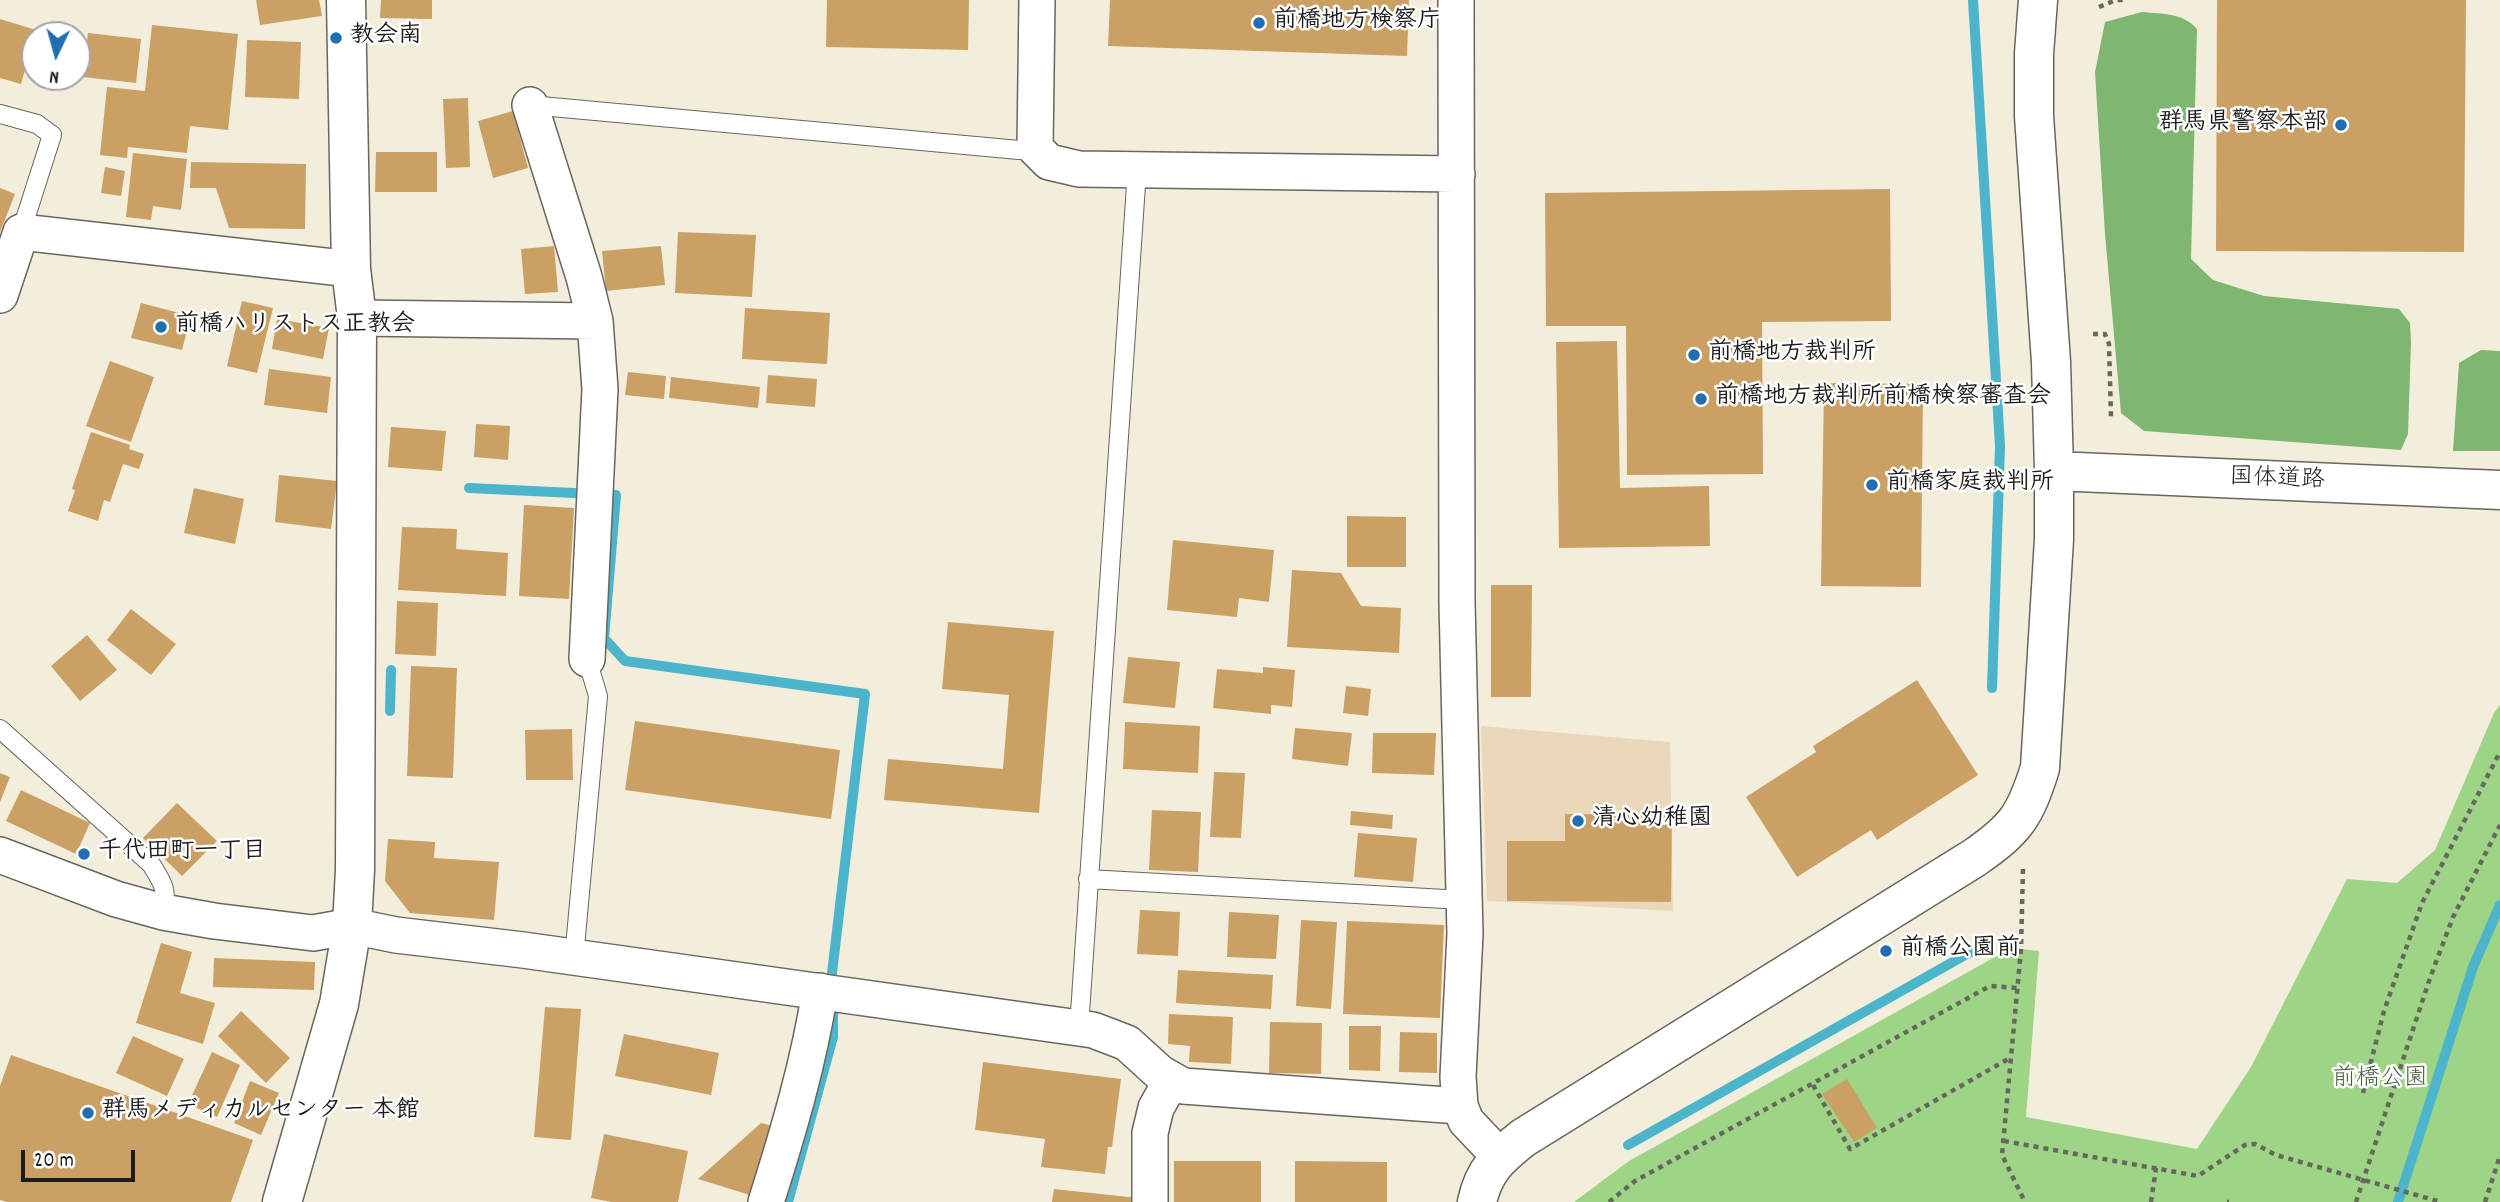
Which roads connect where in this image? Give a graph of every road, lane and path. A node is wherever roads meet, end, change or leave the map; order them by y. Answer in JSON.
{"nodes":[{"id":1,"x":346,"y":0,"type":"edge"},
{"id":2,"x":1037,"y":0,"type":"edge"},
{"id":3,"x":1456,"y":0,"type":"edge"},
{"id":4,"x":2038,"y":0,"type":"edge"},
{"id":5,"x":2125,"y":0,"type":"edge"},
{"id":6,"x":2099,"y":7,"type":"dead end"},
{"id":7,"x":530,"y":105,"type":"joint"},
{"id":8,"x":0,"y":114,"type":"edge"},
{"id":9,"x":1035,"y":148,"type":"junction"},
{"id":10,"x":1137,"y":170,"type":"junction"},
{"id":11,"x":1457,"y":174,"type":"junction"},
{"id":12,"x":22,"y":232,"type":"junction"},
{"id":13,"x":351,"y":268,"type":"junction"},
{"id":14,"x":0,"y":294,"type":"edge"},
{"id":15,"x":356,"y":318,"type":"junction"},
{"id":16,"x":595,"y":321,"type":"junction"},
{"id":17,"x":2093,"y":334,"type":"dead end"},
{"id":18,"x":2111,"y":417,"type":"dead end"},
{"id":19,"x":2054,"y":471,"type":"junction"},
{"id":20,"x":2500,"y":490,"type":"edge"},
{"id":21,"x":587,"y":659,"type":"joint"},
{"id":22,"x":0,"y":729,"type":"edge"},
{"id":23,"x":2500,"y":752,"type":"edge"},
{"id":24,"x":2500,"y":824,"type":"edge"},
{"id":25,"x":0,"y":855,"type":"edge"},
{"id":26,"x":2023,"y":864,"type":"dead end"},
{"id":27,"x":1088,"y":878,"type":"junction"},
{"id":28,"x":1463,"y":900,"type":"junction"},
{"id":29,"x":163,"y":912,"type":"junction"},
{"id":30,"x":352,"y":926,"type":"junction"},
{"id":31,"x":574,"y":958,"type":"junction"},
{"id":32,"x":2018,"y":988,"type":"junction"},
{"id":33,"x":820,"y":991,"type":"junction"},
{"id":34,"x":1079,"y":1028,"type":"junction"},
{"id":35,"x":2010,"y":1058,"type":"junction"},
{"id":36,"x":1171,"y":1081,"type":"junction"},
{"id":37,"x":1813,"y":1085,"type":"junction"},
{"id":38,"x":2363,"y":1093,"type":"dead end"},
{"id":39,"x":1460,"y":1106,"type":"junction"},
{"id":40,"x":2004,"y":1142,"type":"junction"},
{"id":41,"x":2500,"y":1156,"type":"edge"},
{"id":42,"x":1500,"y":1157,"type":"junction"},
{"id":43,"x":2156,"y":1168,"type":"junction"},
{"id":44,"x":2364,"y":1181,"type":"junction"},
{"id":45,"x":282,"y":1202,"type":"edge"},
{"id":46,"x":766,"y":1202,"type":"edge"},
{"id":47,"x":1150,"y":1202,"type":"edge"},
{"id":48,"x":1478,"y":1202,"type":"edge"},
{"id":49,"x":1609,"y":1202,"type":"edge"},
{"id":50,"x":2025,"y":1202,"type":"edge"},
{"id":51,"x":2151,"y":1202,"type":"edge"},
{"id":52,"x":2356,"y":1202,"type":"edge"},
{"id":53,"x":2441,"y":1202,"type":"edge"},
{"id":54,"x":2485,"y":1202,"type":"edge"}],
"edges":[{"from":1,"to":13,"type":"street"},
{"from":2,"to":9,"type":"street"},
{"from":3,"to":11,"type":"street"},
{"from":4,"to":19,"type":"street"},
{"from":5,"to":6,"type":"path"},
{"from":7,"to":9,"type":"lane"},
{"from":7,"to":16,"type":"street"},
{"from":8,"to":12,"type":"lane"},
{"from":9,"to":10,"type":"street"},
{"from":10,"to":11,"type":"street"},
{"from":10,"to":27,"type":"lane"},
{"from":11,"to":28,"type":"street"},
{"from":12,"to":13,"type":"street"},
{"from":12,"to":14,"type":"street"},
{"from":13,"to":15,"type":"street"},
{"from":15,"to":16,"type":"street"},
{"from":15,"to":30,"type":"street"},
{"from":16,"to":21,"type":"street"},
{"from":17,"to":18,"type":"path"},
{"from":19,"to":20,"type":"street","name":"国体道路"},
{"from":19,"to":42,"type":"street"},
{"from":21,"to":31,"type":"lane"},
{"from":22,"to":29,"type":"lane"},
{"from":23,"to":38,"type":"path"},
{"from":24,"to":44,"type":"path"},
{"from":25,"to":29,"type":"street"},
{"from":26,"to":32,"type":"path"},
{"from":27,"to":28,"type":"lane"},
{"from":27,"to":34,"type":"lane"},
{"from":28,"to":39,"type":"street"},
{"from":29,"to":30,"type":"street"},
{"from":30,"to":31,"type":"street"},
{"from":30,"to":45,"type":"street"},
{"from":31,"to":33,"type":"street"},
{"from":32,"to":35,"type":"path"},
{"from":32,"to":37,"type":"path"},
{"from":33,"to":34,"type":"street"},
{"from":33,"to":46,"type":"street"},
{"from":34,"to":36,"type":"street"},
{"from":35,"to":37,"type":"path"},
{"from":35,"to":40,"type":"path"},
{"from":36,"to":39,"type":"street"},
{"from":36,"to":47,"type":"street"},
{"from":37,"to":49,"type":"path"},
{"from":39,"to":42,"type":"street"},
{"from":40,"to":43,"type":"path"},
{"from":40,"to":50,"type":"path"},
{"from":41,"to":54,"type":"path"},
{"from":42,"to":48,"type":"street"},
{"from":43,"to":44,"type":"path"},
{"from":43,"to":51,"type":"path"},
{"from":44,"to":52,"type":"path"},
{"from":44,"to":53,"type":"path"}]}
